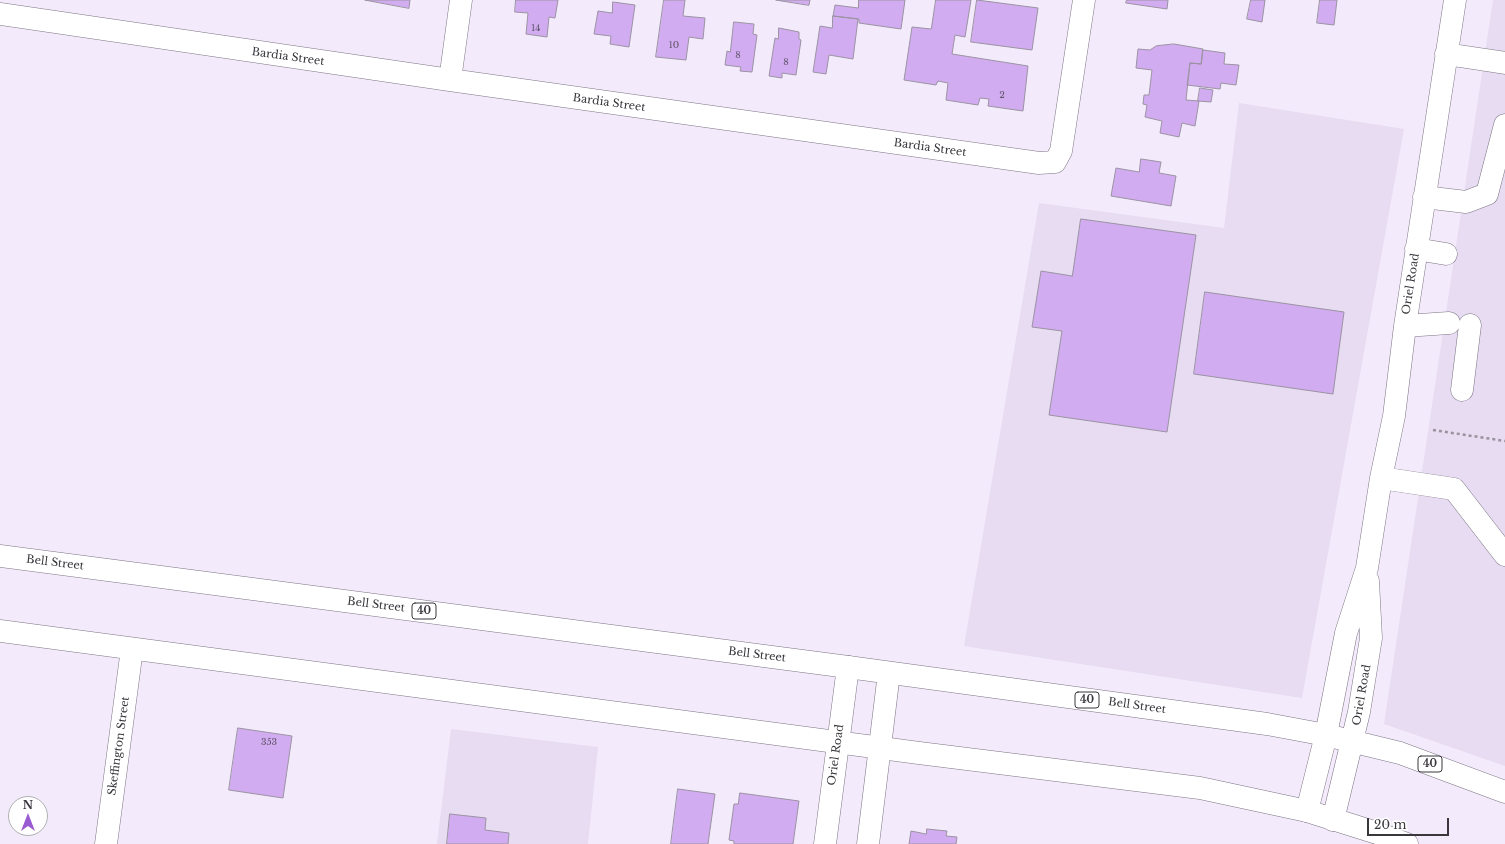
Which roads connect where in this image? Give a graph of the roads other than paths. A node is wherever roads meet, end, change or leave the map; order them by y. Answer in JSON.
{"nodes":[{"id":1,"x":462,"y":0,"type":"edge"},
{"id":2,"x":1084,"y":0,"type":"edge"},
{"id":3,"x":1455,"y":0,"type":"edge"},
{"id":4,"x":0,"y":14,"type":"edge"},
{"id":5,"x":1446,"y":54,"type":"junction"},
{"id":6,"x":1505,"y":63,"type":"edge"},
{"id":7,"x":450,"y":80,"type":"junction"},
{"id":8,"x":1504,"y":125,"type":"edge"},
{"id":9,"x":1424,"y":197,"type":"junction"},
{"id":10,"x":1416,"y":249,"type":"junction"},
{"id":11,"x":1446,"y":254,"type":"dead end"},
{"id":12,"x":1405,"y":326,"type":"junction"},
{"id":13,"x":1462,"y":390,"type":"dead end"},
{"id":14,"x":1381,"y":478,"type":"junction"},
{"id":15,"x":0,"y":556,"type":"edge"},
{"id":16,"x":1505,"y":556,"type":"edge"},
{"id":17,"x":1367,"y":568,"type":"junction"},
{"id":18,"x":0,"y":631,"type":"edge"},
{"id":19,"x":132,"y":649,"type":"junction"},
{"id":20,"x":848,"y":667,"type":"junction"},
{"id":21,"x":889,"y":673,"type":"junction"},
{"id":22,"x":1326,"y":735,"type":"junction"},
{"id":23,"x":838,"y":741,"type":"junction"},
{"id":24,"x":1353,"y":741,"type":"junction"},
{"id":25,"x":881,"y":747,"type":"junction"},
{"id":26,"x":1505,"y":792,"type":"edge"},
{"id":27,"x":1307,"y":811,"type":"junction"},
{"id":28,"x":1333,"y":820,"type":"junction"},
{"id":29,"x":106,"y":844,"type":"edge"},
{"id":30,"x":825,"y":844,"type":"edge"},
{"id":31,"x":868,"y":844,"type":"edge"},
{"id":32,"x":1407,"y":844,"type":"edge"}],
"edges":[{"from":1,"to":7,"type":"main road"},
{"from":2,"to":7,"type":"main road","name":"Bardia Street"},
{"from":3,"to":5,"type":"main road","name":"Oriel Road"},
{"from":4,"to":7,"type":"main road","name":"Bardia Street"},
{"from":5,"to":6,"type":"main road"},
{"from":5,"to":9,"type":"main road","name":"Oriel Road"},
{"from":8,"to":9,"type":"main road"},
{"from":9,"to":10,"type":"main road","name":"Oriel Road"},
{"from":10,"to":11,"type":"main road"},
{"from":10,"to":12,"type":"main road","name":"Oriel Road"},
{"from":12,"to":13,"type":"main road"},
{"from":12,"to":14,"type":"main road","name":"Oriel Road"},
{"from":14,"to":16,"type":"main road"},
{"from":14,"to":17,"type":"main road","name":"Oriel Road"},
{"from":15,"to":20,"type":"main road","name":"Bell Street","number":"40"},
{"from":17,"to":22,"type":"main road","name":"Oriel Road"},
{"from":17,"to":24,"type":"main road","name":"Oriel Road"},
{"from":18,"to":19,"type":"main road"},
{"from":19,"to":23,"type":"main road"},
{"from":19,"to":29,"type":"main road","name":"Skeffington Street"},
{"from":20,"to":21,"type":"main road","name":"Bell Street","number":"40"},
{"from":20,"to":23,"type":"main road","name":"Oriel Road"},
{"from":21,"to":22,"type":"main road","name":"Bell Street","number":"40"},
{"from":21,"to":25,"type":"main road"},
{"from":22,"to":24,"type":"main road","name":"Bell Street","number":"40"},
{"from":22,"to":27,"type":"main road","name":"Oriel Road"},
{"from":23,"to":25,"type":"main road"},
{"from":23,"to":30,"type":"main road","name":"Oriel Road"},
{"from":24,"to":26,"type":"main road","name":"Bell Street","number":"40"},
{"from":24,"to":28,"type":"main road","name":"Oriel Road"},
{"from":25,"to":27,"type":"main road"},
{"from":25,"to":31,"type":"main road"},
{"from":27,"to":28,"type":"main road"},
{"from":28,"to":32,"type":"main road"}]}
